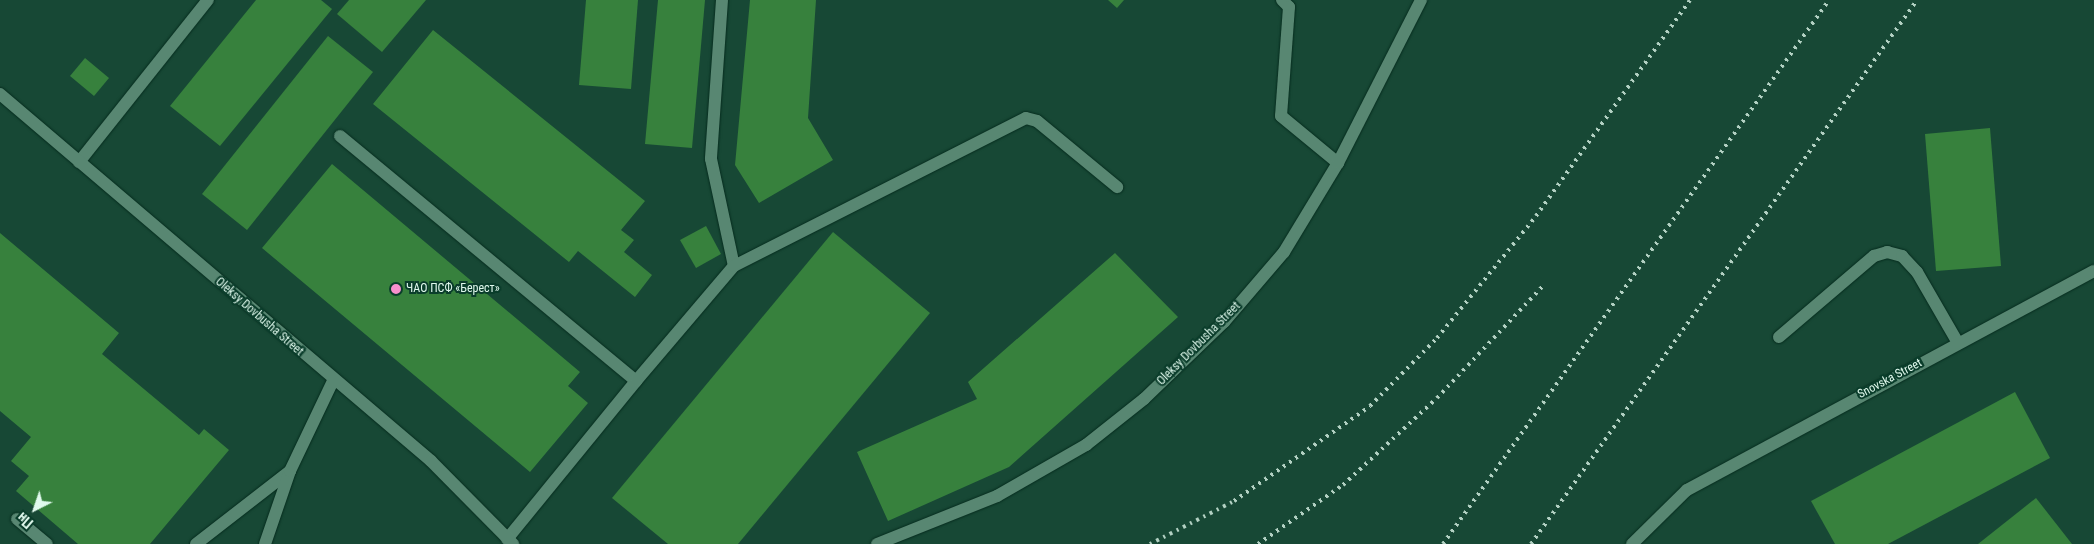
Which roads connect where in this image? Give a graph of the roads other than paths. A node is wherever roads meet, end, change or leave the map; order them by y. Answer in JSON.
{"nodes":[{"id":1,"x":208,"y":0,"type":"edge"},
{"id":2,"x":722,"y":0,"type":"edge"},
{"id":3,"x":1282,"y":0,"type":"edge"},
{"id":4,"x":1421,"y":0,"type":"edge"},
{"id":5,"x":0,"y":94,"type":"edge"},
{"id":6,"x":340,"y":136,"type":"dead end"},
{"id":7,"x":79,"y":162,"type":"junction"},
{"id":8,"x":1338,"y":163,"type":"junction"},
{"id":9,"x":1117,"y":187,"type":"dead end"},
{"id":10,"x":734,"y":266,"type":"junction"},
{"id":11,"x":2094,"y":271,"type":"edge"},
{"id":12,"x":1779,"y":337,"type":"dead end"},
{"id":13,"x":1958,"y":342,"type":"junction"},
{"id":14,"x":333,"y":381,"type":"junction"},
{"id":15,"x":636,"y":381,"type":"junction"},
{"id":16,"x":290,"y":471,"type":"junction"},
{"id":17,"x":17,"y":519,"type":"dead end"},
{"id":18,"x":510,"y":541,"type":"edge"},
{"id":19,"x":47,"y":544,"type":"edge"},
{"id":20,"x":196,"y":544,"type":"edge"},
{"id":21,"x":265,"y":544,"type":"edge"},
{"id":22,"x":877,"y":544,"type":"edge"},
{"id":23,"x":1632,"y":544,"type":"edge"}],
"edges":[{"from":1,"to":7,"type":"street"},
{"from":2,"to":10,"type":"street"},
{"from":3,"to":8,"type":"street"},
{"from":4,"to":8,"type":"street","name":"Oleksy Dovbusha Street"},
{"from":5,"to":7,"type":"street","name":"Oleksy Dovbusha Street"},
{"from":6,"to":15,"type":"street"},
{"from":7,"to":14,"type":"street","name":"Oleksy Dovbusha Street"},
{"from":8,"to":22,"type":"street","name":"Oleksy Dovbusha Street"},
{"from":9,"to":10,"type":"street"},
{"from":10,"to":15,"type":"street"},
{"from":11,"to":13,"type":"street","name":"Snovska Street"},
{"from":12,"to":13,"type":"street"},
{"from":13,"to":23,"type":"street","name":"Snovska Street"},
{"from":14,"to":16,"type":"street"},
{"from":14,"to":18,"type":"street","name":"Oleksy Dovbusha Street"},
{"from":15,"to":18,"type":"street"},
{"from":16,"to":20,"type":"street"},
{"from":16,"to":21,"type":"street"},
{"from":17,"to":19,"type":"street"}]}
